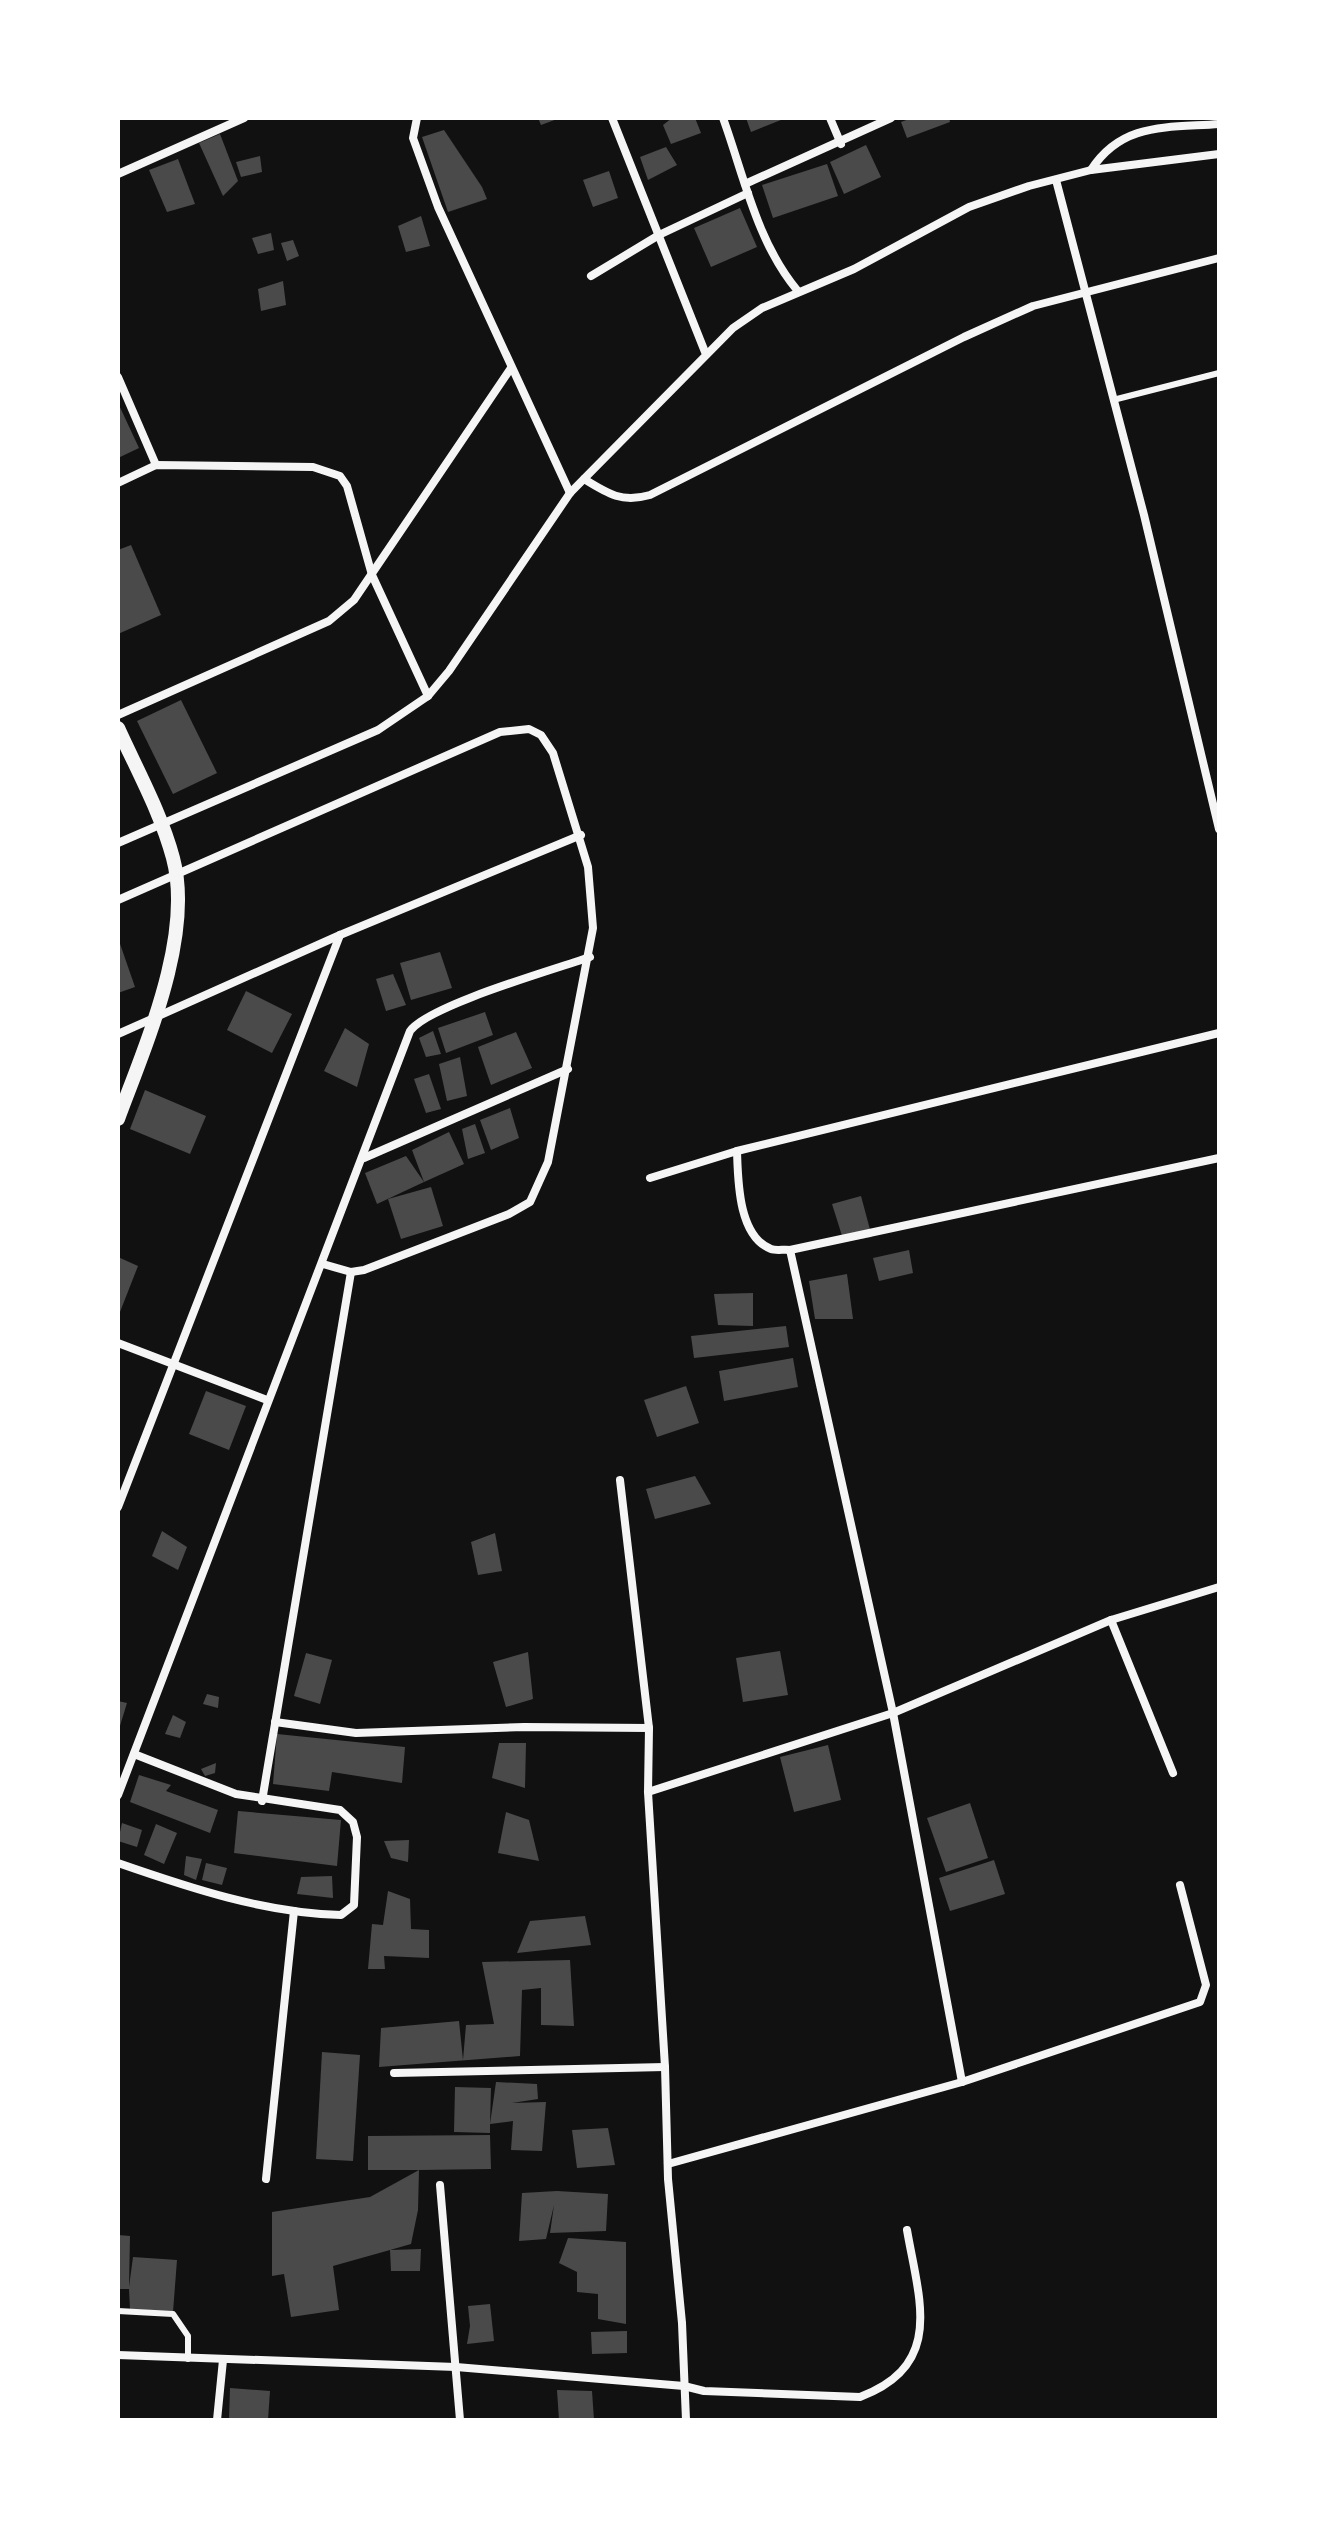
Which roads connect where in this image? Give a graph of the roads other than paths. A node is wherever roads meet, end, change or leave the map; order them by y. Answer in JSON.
{"nodes":[{"id":1,"x":244,"y":118,"type":"edge"},
{"id":2,"x":417,"y":118,"type":"edge"},
{"id":3,"x":612,"y":118,"type":"edge"},
{"id":4,"x":723,"y":118,"type":"edge"},
{"id":5,"x":830,"y":118,"type":"edge"},
{"id":6,"x":891,"y":118,"type":"edge"},
{"id":7,"x":1219,"y":124,"type":"edge"},
{"id":8,"x":841,"y":144,"type":"junction"},
{"id":9,"x":1219,"y":154,"type":"edge"},
{"id":10,"x":1091,"y":170,"type":"junction"},
{"id":11,"x":118,"y":174,"type":"edge"},
{"id":12,"x":1056,"y":180,"type":"junction"},
{"id":13,"x":747,"y":189,"type":"junction"},
{"id":14,"x":659,"y":235,"type":"junction"},
{"id":15,"x":1219,"y":258,"type":"edge"},
{"id":16,"x":591,"y":276,"type":"dead end"},
{"id":17,"x":797,"y":290,"type":"junction"},
{"id":18,"x":1085,"y":292,"type":"junction"},
{"id":19,"x":705,"y":352,"type":"junction"},
{"id":20,"x":511,"y":368,"type":"junction"},
{"id":21,"x":1219,"y":373,"type":"edge"},
{"id":22,"x":118,"y":377,"type":"edge"},
{"id":23,"x":1113,"y":400,"type":"junction"},
{"id":24,"x":156,"y":465,"type":"junction"},
{"id":25,"x":584,"y":479,"type":"junction"},
{"id":26,"x":118,"y":483,"type":"edge"},
{"id":27,"x":570,"y":493,"type":"junction"},
{"id":28,"x":372,"y":575,"type":"junction"},
{"id":29,"x":428,"y":696,"type":"junction"},
{"id":30,"x":118,"y":715,"type":"edge"},
{"id":31,"x":118,"y":728,"type":"edge"},
{"id":32,"x":163,"y":829,"type":"junction"},
{"id":33,"x":1219,"y":829,"type":"edge"},
{"id":34,"x":581,"y":835,"type":"junction"},
{"id":35,"x":118,"y":843,"type":"edge"},
{"id":36,"x":176,"y":874,"type":"junction"},
{"id":37,"x":118,"y":900,"type":"edge"},
{"id":38,"x":340,"y":935,"type":"junction"},
{"id":39,"x":590,"y":957,"type":"junction"},
{"id":40,"x":156,"y":1017,"type":"junction"},
{"id":41,"x":1219,"y":1033,"type":"edge"},
{"id":42,"x":118,"y":1034,"type":"edge"},
{"id":43,"x":568,"y":1069,"type":"junction"},
{"id":44,"x":118,"y":1119,"type":"edge"},
{"id":45,"x":737,"y":1151,"type":"junction"},
{"id":46,"x":364,"y":1158,"type":"junction"},
{"id":47,"x":1219,"y":1158,"type":"edge"},
{"id":48,"x":650,"y":1178,"type":"dead end"},
{"id":49,"x":790,"y":1250,"type":"junction"},
{"id":50,"x":323,"y":1264,"type":"junction"},
{"id":51,"x":351,"y":1272,"type":"junction"},
{"id":52,"x":118,"y":1343,"type":"edge"},
{"id":53,"x":173,"y":1364,"type":"junction"},
{"id":54,"x":267,"y":1400,"type":"junction"},
{"id":55,"x":620,"y":1480,"type":"dead end"},
{"id":56,"x":118,"y":1507,"type":"edge"},
{"id":57,"x":1219,"y":1587,"type":"edge"},
{"id":58,"x":1111,"y":1620,"type":"junction"},
{"id":59,"x":893,"y":1713,"type":"junction"},
{"id":60,"x":275,"y":1722,"type":"junction"},
{"id":61,"x":649,"y":1728,"type":"junction"},
{"id":62,"x":134,"y":1754,"type":"junction"},
{"id":63,"x":1173,"y":1773,"type":"dead end"},
{"id":64,"x":648,"y":1792,"type":"junction"},
{"id":65,"x":118,"y":1795,"type":"edge"},
{"id":66,"x":262,"y":1801,"type":"junction"},
{"id":67,"x":118,"y":1863,"type":"edge"},
{"id":68,"x":1180,"y":1885,"type":"dead end"},
{"id":69,"x":294,"y":1911,"type":"junction"},
{"id":70,"x":665,"y":2067,"type":"junction"},
{"id":71,"x":394,"y":2073,"type":"dead end"},
{"id":72,"x":962,"y":2082,"type":"junction"},
{"id":73,"x":668,"y":2164,"type":"junction"},
{"id":74,"x":266,"y":2179,"type":"dead end"},
{"id":75,"x":440,"y":2185,"type":"dead end"},
{"id":76,"x":907,"y":2230,"type":"dead end"},
{"id":77,"x":118,"y":2311,"type":"edge"},
{"id":78,"x":118,"y":2355,"type":"edge"},
{"id":79,"x":188,"y":2359,"type":"junction"},
{"id":80,"x":223,"y":2360,"type":"junction"},
{"id":81,"x":456,"y":2367,"type":"junction"},
{"id":82,"x":684,"y":2386,"type":"junction"},
{"id":83,"x":217,"y":2420,"type":"edge"},
{"id":84,"x":460,"y":2420,"type":"edge"},
{"id":85,"x":686,"y":2420,"type":"edge"}],
"edges":[{"from":1,"to":11,"type":"street"},
{"from":2,"to":20,"type":"street"},
{"from":3,"to":14,"type":"street"},
{"from":4,"to":13,"type":"street"},
{"from":5,"to":8,"type":"street"},
{"from":6,"to":8,"type":"street"},
{"from":7,"to":10,"type":"street"},
{"from":8,"to":13,"type":"street"},
{"from":9,"to":10,"type":"street"},
{"from":10,"to":12,"type":"street"},
{"from":12,"to":17,"type":"street"},
{"from":12,"to":18,"type":"street"},
{"from":13,"to":14,"type":"street"},
{"from":13,"to":17,"type":"street"},
{"from":14,"to":16,"type":"street"},
{"from":14,"to":19,"type":"street"},
{"from":15,"to":18,"type":"street"},
{"from":17,"to":19,"type":"street"},
{"from":18,"to":23,"type":"street"},
{"from":18,"to":25,"type":"street"},
{"from":19,"to":25,"type":"street"},
{"from":20,"to":27,"type":"street"},
{"from":20,"to":28,"type":"street"},
{"from":21,"to":23,"type":"lane"},
{"from":22,"to":24,"type":"street"},
{"from":23,"to":33,"type":"street"},
{"from":24,"to":26,"type":"street"},
{"from":24,"to":28,"type":"street"},
{"from":25,"to":27,"type":"street"},
{"from":27,"to":29,"type":"street"},
{"from":28,"to":29,"type":"street"},
{"from":28,"to":30,"type":"street"},
{"from":29,"to":32,"type":"street"},
{"from":31,"to":32,"type":"street"},
{"from":32,"to":35,"type":"street"},
{"from":32,"to":36,"type":"street"},
{"from":34,"to":36,"type":"street"},
{"from":34,"to":38,"type":"street"},
{"from":34,"to":39,"type":"street"},
{"from":36,"to":37,"type":"street"},
{"from":36,"to":40,"type":"street"},
{"from":38,"to":40,"type":"street"},
{"from":38,"to":53,"type":"street"},
{"from":39,"to":43,"type":"street"},
{"from":39,"to":46,"type":"street"},
{"from":40,"to":42,"type":"street"},
{"from":40,"to":44,"type":"street"},
{"from":41,"to":45,"type":"street"},
{"from":43,"to":46,"type":"street"},
{"from":43,"to":51,"type":"street"},
{"from":45,"to":48,"type":"street"},
{"from":45,"to":49,"type":"street"},
{"from":46,"to":50,"type":"street"},
{"from":47,"to":49,"type":"street"},
{"from":49,"to":59,"type":"street"},
{"from":50,"to":51,"type":"street"},
{"from":50,"to":54,"type":"street"},
{"from":51,"to":60,"type":"street"},
{"from":52,"to":53,"type":"street"},
{"from":53,"to":54,"type":"street"},
{"from":53,"to":56,"type":"street"},
{"from":54,"to":62,"type":"street"},
{"from":55,"to":61,"type":"street"},
{"from":57,"to":58,"type":"street"},
{"from":58,"to":59,"type":"street"},
{"from":58,"to":63,"type":"street"},
{"from":59,"to":64,"type":"street"},
{"from":59,"to":72,"type":"street"},
{"from":60,"to":61,"type":"street"},
{"from":60,"to":66,"type":"street"},
{"from":61,"to":64,"type":"street"},
{"from":62,"to":65,"type":"street"},
{"from":62,"to":66,"type":"street"},
{"from":64,"to":70,"type":"street"},
{"from":66,"to":69,"type":"street"},
{"from":67,"to":69,"type":"street"},
{"from":68,"to":72,"type":"street"},
{"from":69,"to":74,"type":"street"},
{"from":70,"to":71,"type":"street"},
{"from":70,"to":73,"type":"street"},
{"from":72,"to":73,"type":"street"},
{"from":73,"to":82,"type":"street"},
{"from":75,"to":81,"type":"street"},
{"from":76,"to":82,"type":"street"},
{"from":77,"to":79,"type":"lane"},
{"from":78,"to":79,"type":"street"},
{"from":79,"to":80,"type":"street"},
{"from":80,"to":81,"type":"street"},
{"from":80,"to":83,"type":"street"},
{"from":81,"to":82,"type":"street"},
{"from":81,"to":84,"type":"street"},
{"from":82,"to":85,"type":"street"}]}
